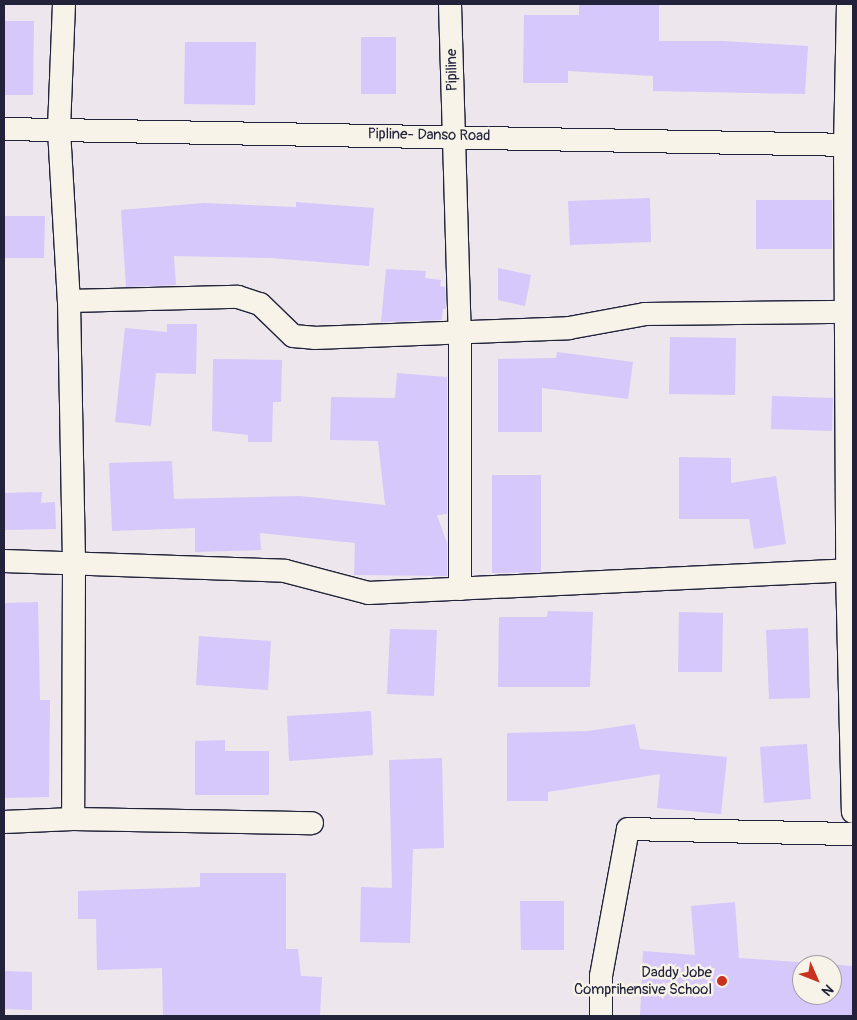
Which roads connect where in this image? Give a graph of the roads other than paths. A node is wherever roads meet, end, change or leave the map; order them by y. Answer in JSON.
{"nodes":[{"id":1,"x":64,"y":4,"type":"edge"},
{"id":2,"x":450,"y":4,"type":"edge"},
{"id":3,"x":848,"y":4,"type":"edge"},
{"id":4,"x":4,"y":129,"type":"edge"},
{"id":5,"x":59,"y":130,"type":"junction"},
{"id":6,"x":453,"y":136,"type":"junction"},
{"id":7,"x":849,"y":145,"type":"edge"},
{"id":8,"x":69,"y":301,"type":"junction"},
{"id":9,"x":849,"y":312,"type":"edge"},
{"id":10,"x":460,"y":332,"type":"junction"},
{"id":11,"x":4,"y":561,"type":"edge"},
{"id":12,"x":74,"y":566,"type":"junction"},
{"id":13,"x":850,"y":570,"type":"edge"},
{"id":14,"x":460,"y":589,"type":"junction"},
{"id":15,"x":853,"y":812,"type":"edge"},
{"id":16,"x":73,"y":819,"type":"junction"},
{"id":17,"x":4,"y":822,"type":"edge"},
{"id":18,"x":312,"y":823,"type":"dead end"},
{"id":19,"x":853,"y":834,"type":"edge"},
{"id":20,"x":601,"y":1016,"type":"edge"}],
"edges":[{"from":1,"to":5,"type":"street"},
{"from":2,"to":6,"type":"street","name":"Pipiline"},
{"from":3,"to":7,"type":"street"},
{"from":4,"to":5,"type":"street","name":"Pipline- Danso Road"},
{"from":5,"to":6,"type":"street","name":"Pipline- Danso Road"},
{"from":5,"to":8,"type":"street"},
{"from":6,"to":7,"type":"street","name":"Pipline- Danso Road"},
{"from":6,"to":10,"type":"street","name":"Pipiline"},
{"from":7,"to":9,"type":"street"},
{"from":8,"to":10,"type":"street"},
{"from":8,"to":12,"type":"street"},
{"from":9,"to":10,"type":"street"},
{"from":9,"to":13,"type":"street"},
{"from":10,"to":14,"type":"street","name":"Pipiline"},
{"from":11,"to":12,"type":"street"},
{"from":12,"to":14,"type":"street"},
{"from":12,"to":16,"type":"street"},
{"from":13,"to":14,"type":"street"},
{"from":13,"to":15,"type":"street"},
{"from":16,"to":17,"type":"street"},
{"from":16,"to":18,"type":"street"},
{"from":19,"to":20,"type":"street"}]}
